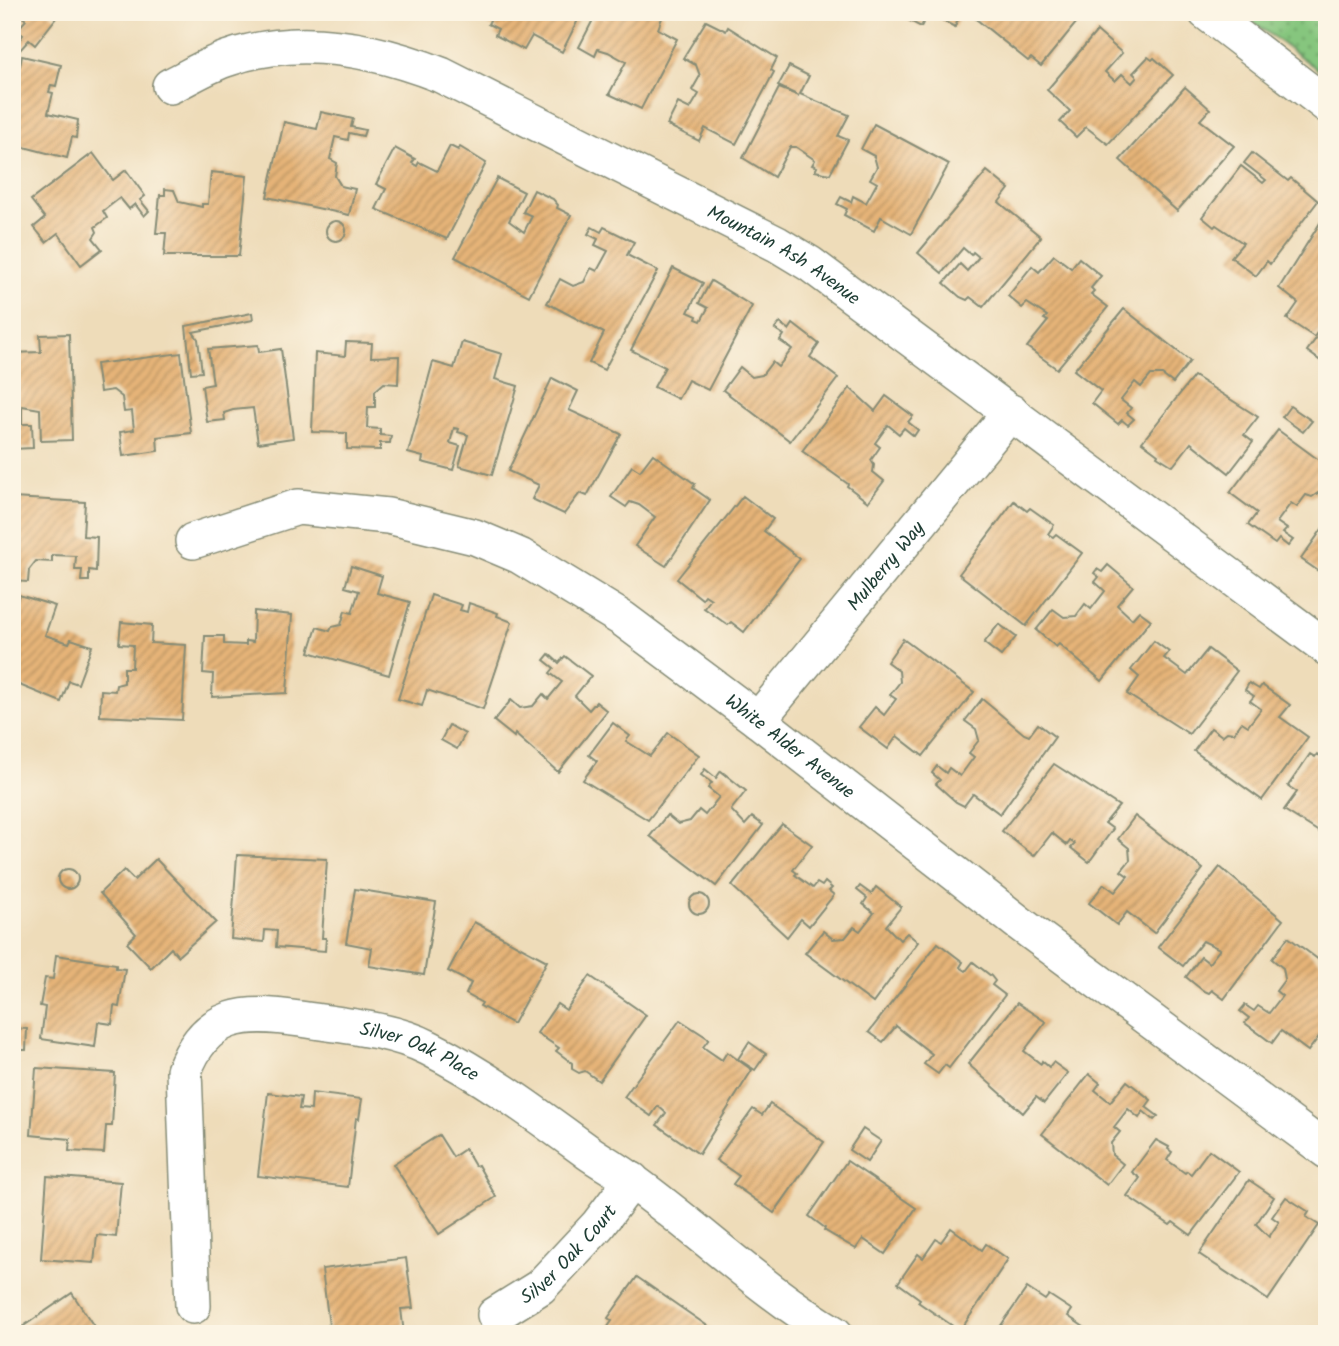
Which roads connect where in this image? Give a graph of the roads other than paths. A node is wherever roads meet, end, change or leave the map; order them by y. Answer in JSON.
{"nodes":[{"id":1,"x":1206,"y":12,"type":"edge"},
{"id":2,"x":170,"y":86,"type":"dead end"},
{"id":3,"x":1327,"y":106,"type":"edge"},
{"id":4,"x":1011,"y":412,"type":"junction"},
{"id":5,"x":193,"y":541,"type":"dead end"},
{"id":6,"x":1327,"y":648,"type":"edge"},
{"id":7,"x":758,"y":720,"type":"junction"},
{"id":8,"x":1327,"y":1151,"type":"edge"},
{"id":9,"x":632,"y":1180,"type":"junction"},
{"id":10,"x":193,"y":1306,"type":"dead end"},
{"id":11,"x":495,"y":1315,"type":"dead end"},
{"id":12,"x":835,"y":1334,"type":"edge"}],
"edges":[{"from":1,"to":3,"type":"street"},
{"from":2,"to":4,"type":"street","name":"Mountain Ash Avenue"},
{"from":4,"to":6,"type":"street","name":"Mountain Ash Avenue"},
{"from":4,"to":7,"type":"street","name":"Mulberry Way"},
{"from":5,"to":7,"type":"street","name":"White Alder Avenue"},
{"from":7,"to":8,"type":"street","name":"White Alder Avenue"},
{"from":9,"to":10,"type":"street","name":"Silver Oak Place"},
{"from":9,"to":11,"type":"street","name":"Silver Oak Court"},
{"from":9,"to":12,"type":"street","name":"Silver Oak Place"}]}
